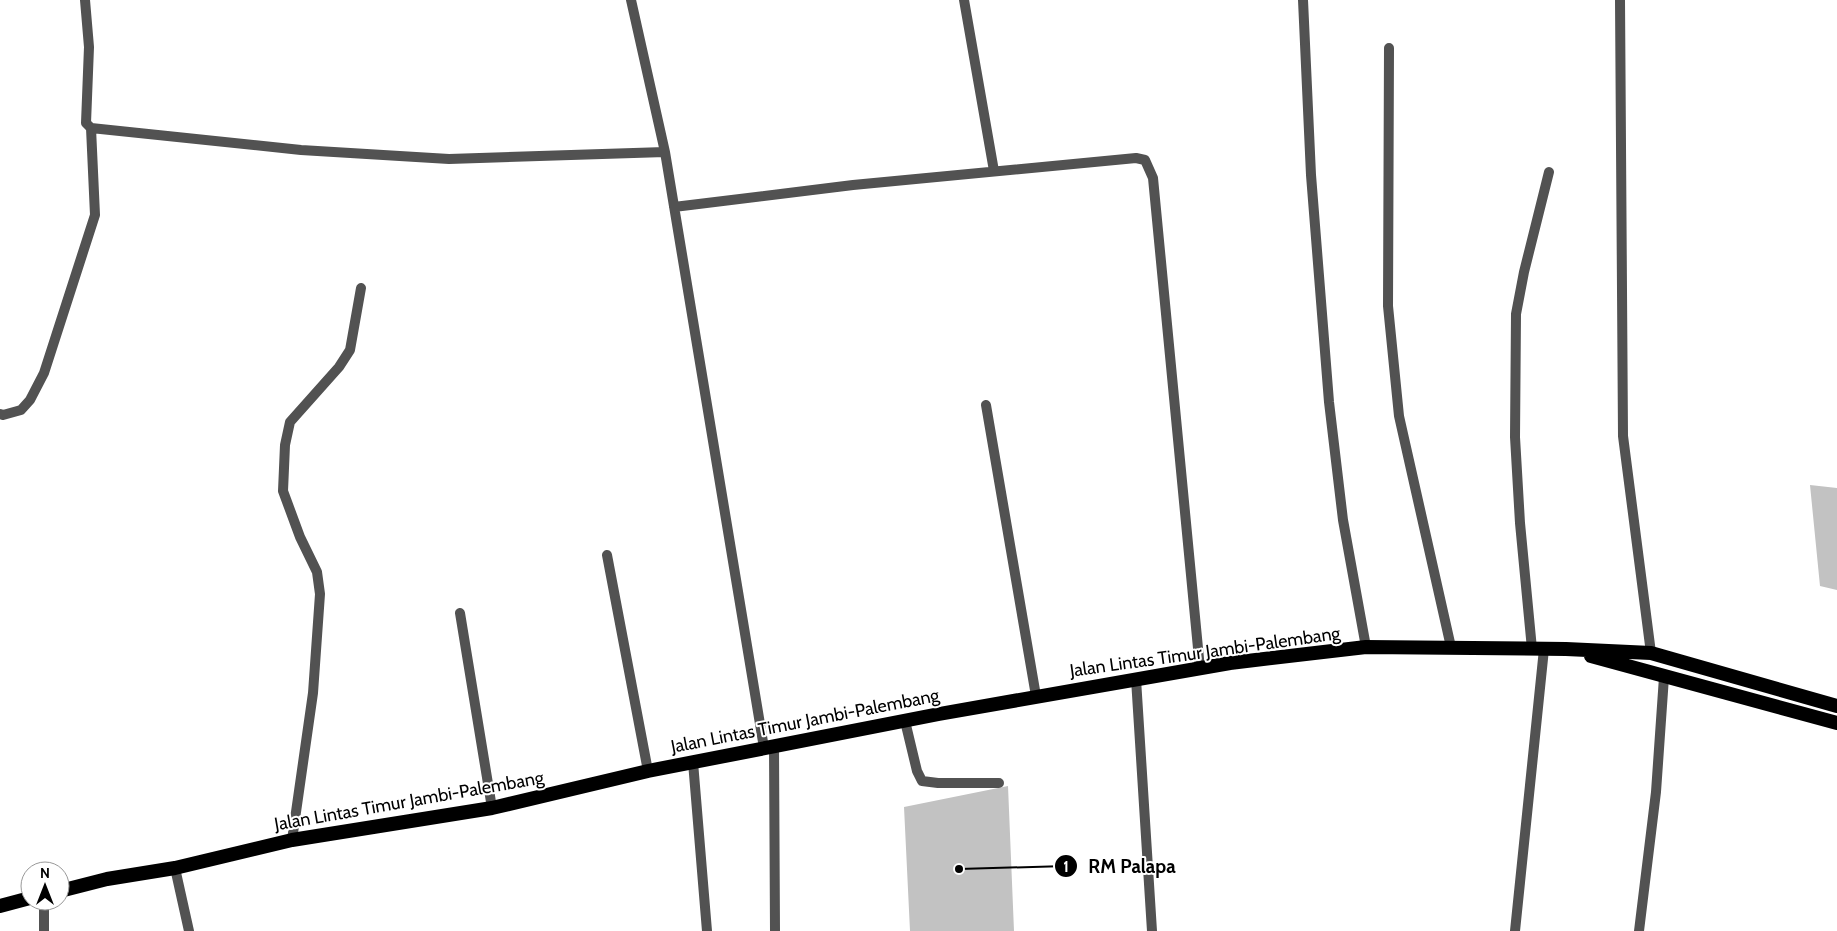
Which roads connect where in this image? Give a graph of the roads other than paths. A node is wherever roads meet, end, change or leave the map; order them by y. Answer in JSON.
{"nodes":[{"id":1,"x":85,"y":0,"type":"edge"},
{"id":2,"x":631,"y":0,"type":"edge"},
{"id":3,"x":964,"y":0,"type":"edge"},
{"id":4,"x":1303,"y":0,"type":"edge"},
{"id":5,"x":1620,"y":0,"type":"edge"},
{"id":6,"x":1389,"y":48,"type":"dead end"},
{"id":7,"x":91,"y":128,"type":"junction"},
{"id":8,"x":665,"y":152,"type":"junction"},
{"id":9,"x":994,"y":171,"type":"junction"},
{"id":10,"x":1549,"y":172,"type":"dead end"},
{"id":11,"x":674,"y":207,"type":"junction"},
{"id":12,"x":361,"y":288,"type":"dead end"},
{"id":13,"x":986,"y":405,"type":"dead end"},
{"id":14,"x":0,"y":414,"type":"edge"},
{"id":15,"x":608,"y":555,"type":"dead end"},
{"id":16,"x":460,"y":613,"type":"dead end"},
{"id":17,"x":1366,"y":647,"type":"junction"},
{"id":18,"x":1451,"y":647,"type":"junction"},
{"id":19,"x":1538,"y":649,"type":"junction"},
{"id":20,"x":1566,"y":649,"type":"junction"},
{"id":21,"x":1651,"y":653,"type":"junction"},
{"id":22,"x":1200,"y":669,"type":"junction"},
{"id":23,"x":1664,"y":676,"type":"junction"},
{"id":24,"x":1136,"y":679,"type":"junction"},
{"id":25,"x":1036,"y":696,"type":"junction"},
{"id":26,"x":1837,"y":706,"type":"edge"},
{"id":27,"x":905,"y":721,"type":"junction"},
{"id":28,"x":1837,"y":723,"type":"edge"},
{"id":29,"x":769,"y":747,"type":"junction"},
{"id":30,"x":692,"y":762,"type":"junction"},
{"id":31,"x":648,"y":771,"type":"junction"},
{"id":32,"x":999,"y":783,"type":"dead end"},
{"id":33,"x":492,"y":808,"type":"junction"},
{"id":34,"x":292,"y":840,"type":"junction"},
{"id":35,"x":175,"y":868,"type":"junction"},
{"id":36,"x":70,"y":888,"type":"edge"},
{"id":37,"x":20,"y":901,"type":"edge"},
{"id":38,"x":0,"y":906,"type":"edge"},
{"id":39,"x":44,"y":911,"type":"edge"},
{"id":40,"x":44,"y":931,"type":"edge"},
{"id":41,"x":189,"y":931,"type":"edge"},
{"id":42,"x":707,"y":931,"type":"edge"},
{"id":43,"x":775,"y":931,"type":"edge"},
{"id":44,"x":1152,"y":931,"type":"edge"},
{"id":45,"x":1515,"y":931,"type":"edge"},
{"id":46,"x":1639,"y":931,"type":"edge"}],
"edges":[{"from":1,"to":7,"type":"street"},
{"from":2,"to":8,"type":"street"},
{"from":3,"to":9,"type":"street"},
{"from":4,"to":17,"type":"street"},
{"from":5,"to":21,"type":"street"},
{"from":6,"to":18,"type":"street"},
{"from":7,"to":8,"type":"street"},
{"from":7,"to":14,"type":"street"},
{"from":8,"to":11,"type":"street"},
{"from":9,"to":11,"type":"street"},
{"from":9,"to":22,"type":"street"},
{"from":10,"to":19,"type":"street"},
{"from":11,"to":29,"type":"street"},
{"from":12,"to":34,"type":"street"},
{"from":13,"to":25,"type":"street"},
{"from":15,"to":31,"type":"street"},
{"from":16,"to":33,"type":"street"},
{"from":17,"to":18,"type":"highway","name":"Jalan Lintas Timur Jambi-Palembang"},
{"from":17,"to":22,"type":"highway","name":"Jalan Lintas Timur Jambi-Palembang"},
{"from":18,"to":19,"type":"highway","name":"Jalan Lintas Timur Jambi-Palembang"},
{"from":19,"to":20,"type":"highway","name":"Jalan Lintas Timur Jambi-Palembang"},
{"from":19,"to":45,"type":"street"},
{"from":20,"to":21,"type":"highway","name":"Jalan Lintas Timur Jambi-Palembang"},
{"from":20,"to":23,"type":"highway","name":"Jalan Lintas Timur Jambi-Palembang"},
{"from":21,"to":26,"type":"highway","name":"Jalan Lintas Timur Jambi-Palembang"},
{"from":22,"to":24,"type":"highway","name":"Jalan Lintas Timur Jambi-Palembang"},
{"from":23,"to":28,"type":"highway","name":"Jalan Lintas Timur Jambi-Palembang"},
{"from":23,"to":46,"type":"street"},
{"from":24,"to":25,"type":"highway","name":"Jalan Lintas Timur Jambi-Palembang"},
{"from":24,"to":44,"type":"street"},
{"from":25,"to":27,"type":"highway","name":"Jalan Lintas Timur Jambi-Palembang"},
{"from":27,"to":29,"type":"highway","name":"Jalan Lintas Timur Jambi-Palembang"},
{"from":27,"to":32,"type":"street"},
{"from":29,"to":30,"type":"highway","name":"Jalan Lintas Timur Jambi-Palembang"},
{"from":29,"to":43,"type":"street"},
{"from":30,"to":31,"type":"highway","name":"Jalan Lintas Timur Jambi-Palembang"},
{"from":30,"to":42,"type":"street"},
{"from":31,"to":33,"type":"highway","name":"Jalan Lintas Timur Jambi-Palembang"},
{"from":33,"to":34,"type":"highway","name":"Jalan Lintas Timur Jambi-Palembang"},
{"from":34,"to":35,"type":"highway","name":"Jalan Lintas Timur Jambi-Palembang"},
{"from":35,"to":36,"type":"highway","name":"Jalan Lintas Timur Jambi-Palembang"},
{"from":35,"to":41,"type":"street"},
{"from":37,"to":38,"type":"highway"},
{"from":39,"to":40,"type":"street"}]}
